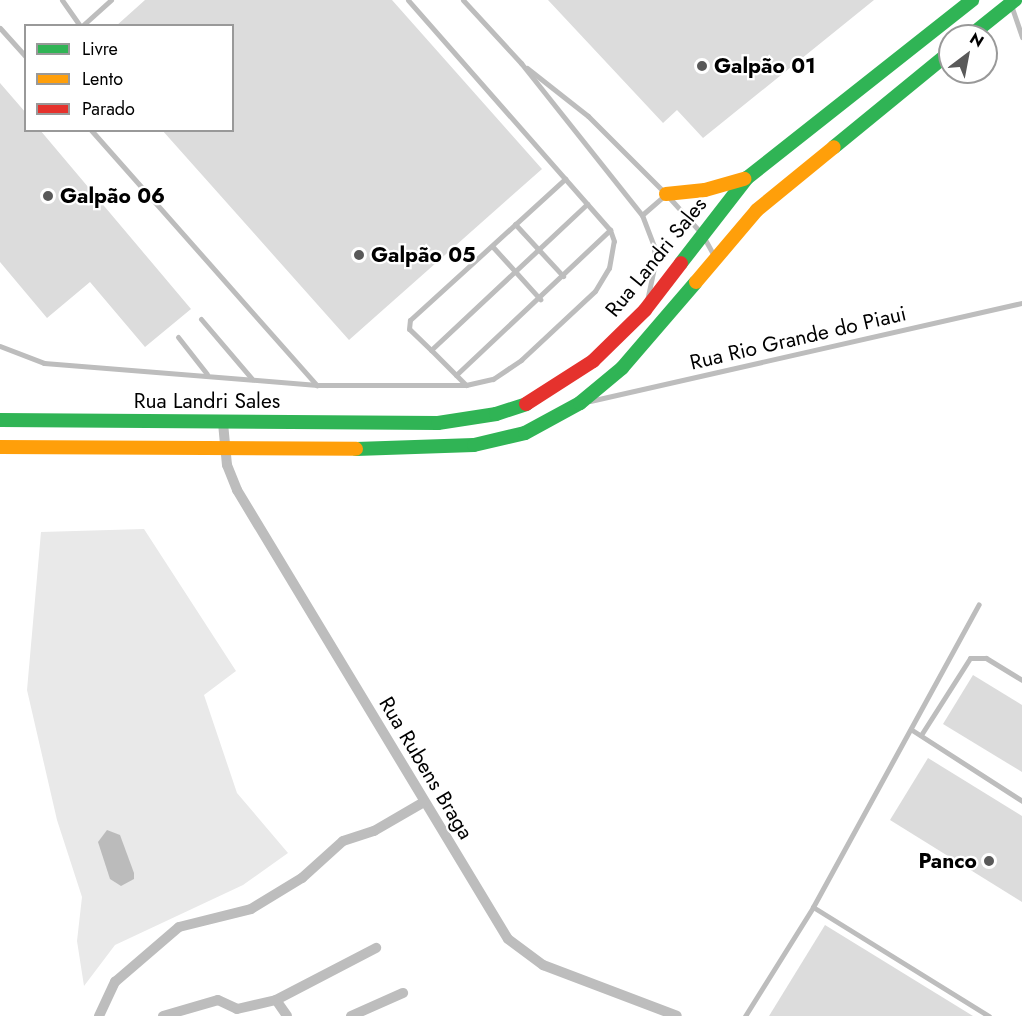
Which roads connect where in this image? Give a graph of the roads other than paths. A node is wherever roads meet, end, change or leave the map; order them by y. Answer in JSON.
{"nodes":[{"id":1,"x":111,"y":0,"type":"edge"},
{"id":2,"x":408,"y":0,"type":"edge"},
{"id":3,"x":463,"y":0,"type":"edge"},
{"id":4,"x":972,"y":0,"type":"edge"},
{"id":5,"x":64,"y":1,"type":"edge"},
{"id":6,"x":1011,"y":1,"type":"edge"},
{"id":7,"x":80,"y":24,"type":"edge"},
{"id":8,"x":83,"y":24,"type":"edge"},
{"id":9,"x":984,"y":24,"type":"edge"},
{"id":10,"x":0,"y":28,"type":"edge"},
{"id":11,"x":1022,"y":37,"type":"edge"},
{"id":12,"x":24,"y":55,"type":"edge"},
{"id":13,"x":938,"y":62,"type":"edge"},
{"id":14,"x":521,"y":63,"type":"junction"},
{"id":15,"x":93,"y":132,"type":"edge"},
{"id":16,"x":747,"y":178,"type":"junction"},
{"id":17,"x":565,"y":179,"type":"junction"},
{"id":18,"x":666,"y":194,"type":"junction"},
{"id":19,"x":587,"y":204,"type":"junction"},
{"id":20,"x":642,"y":215,"type":"junction"},
{"id":21,"x":515,"y":224,"type":"junction"},
{"id":22,"x":610,"y":230,"type":"junction"},
{"id":23,"x":702,"y":234,"type":"junction"},
{"id":24,"x":492,"y":246,"type":"junction"},
{"id":25,"x":538,"y":250,"type":"junction"},
{"id":26,"x":714,"y":256,"type":"junction"},
{"id":27,"x":516,"y":271,"type":"junction"},
{"id":28,"x":563,"y":276,"type":"junction"},
{"id":29,"x":540,"y":299,"type":"junction"},
{"id":30,"x":1022,"y":303,"type":"edge"},
{"id":31,"x":645,"y":310,"type":"junction"},
{"id":32,"x":201,"y":319,"type":"dead end"},
{"id":33,"x":659,"y":326,"type":"junction"},
{"id":34,"x":178,"y":337,"type":"dead end"},
{"id":35,"x":0,"y":346,"type":"edge"},
{"id":36,"x":431,"y":350,"type":"junction"},
{"id":37,"x":207,"y":374,"type":"junction"},
{"id":38,"x":456,"y":375,"type":"junction"},
{"id":39,"x":252,"y":379,"type":"junction"},
{"id":40,"x":317,"y":385,"type":"junction"},
{"id":41,"x":466,"y":385,"type":"junction"},
{"id":42,"x":580,"y":403,"type":"junction"},
{"id":43,"x":0,"y":420,"type":"edge"},
{"id":44,"x":223,"y":423,"type":"junction"},
{"id":45,"x":0,"y":447,"type":"edge"},
{"id":46,"x":225,"y":451,"type":"junction"},
{"id":47,"x":979,"y":604,"type":"dead end"},
{"id":48,"x":1022,"y":680,"type":"edge"},
{"id":49,"x":912,"y":730,"type":"junction"},
{"id":50,"x":921,"y":735,"type":"junction"},
{"id":51,"x":1022,"y":801,"type":"edge"},
{"id":52,"x":424,"y":802,"type":"junction"},
{"id":53,"x":813,"y":907,"type":"junction"},
{"id":54,"x":376,"y":948,"type":"dead end"},
{"id":55,"x":403,"y":993,"type":"dead end"},
{"id":56,"x":276,"y":1000,"type":"junction"},
{"id":57,"x":99,"y":1016,"type":"edge"},
{"id":58,"x":163,"y":1016,"type":"edge"},
{"id":59,"x":287,"y":1016,"type":"edge"},
{"id":60,"x":351,"y":1016,"type":"edge"},
{"id":61,"x":677,"y":1016,"type":"edge"},
{"id":62,"x":744,"y":1016,"type":"edge"},
{"id":63,"x":989,"y":1016,"type":"edge"}],
"edges":[{"from":1,"to":8,"type":"lane"},
{"from":2,"to":17,"type":"lane"},
{"from":3,"to":14,"type":"lane"},
{"from":4,"to":16,"type":"street","name":"Rua Landri Sales"},
{"from":5,"to":7,"type":"lane"},
{"from":6,"to":9,"type":"street"},
{"from":6,"to":11,"type":"lane"},
{"from":10,"to":12,"type":"lane"},
{"from":13,"to":26,"type":"street"},
{"from":14,"to":18,"type":"lane"},
{"from":14,"to":20,"type":"lane"},
{"from":15,"to":40,"type":"lane"},
{"from":16,"to":18,"type":"street"},
{"from":16,"to":23,"type":"street","name":"Rua Landri Sales"},
{"from":17,"to":19,"type":"lane"},
{"from":17,"to":21,"type":"lane"},
{"from":18,"to":20,"type":"lane"},
{"from":18,"to":23,"type":"lane"},
{"from":19,"to":22,"type":"lane"},
{"from":19,"to":25,"type":"lane"},
{"from":20,"to":31,"type":"lane"},
{"from":21,"to":24,"type":"lane"},
{"from":21,"to":25,"type":"lane"},
{"from":22,"to":28,"type":"lane"},
{"from":22,"to":41,"type":"lane"},
{"from":23,"to":26,"type":"lane"},
{"from":23,"to":31,"type":"street","name":"Rua Landri Sales"},
{"from":24,"to":27,"type":"lane"},
{"from":24,"to":36,"type":"lane"},
{"from":25,"to":27,"type":"lane"},
{"from":25,"to":28,"type":"lane"},
{"from":26,"to":33,"type":"street"},
{"from":27,"to":29,"type":"lane"},
{"from":27,"to":36,"type":"lane"},
{"from":28,"to":29,"type":"lane"},
{"from":29,"to":38,"type":"lane"},
{"from":30,"to":42,"type":"lane","name":"Rua Rio Grande do Piaui"},
{"from":31,"to":33,"type":"lane"},
{"from":31,"to":44,"type":"street","name":"Rua Landri Sales"},
{"from":32,"to":39,"type":"lane"},
{"from":33,"to":42,"type":"street"},
{"from":34,"to":37,"type":"lane"},
{"from":35,"to":37,"type":"lane"},
{"from":36,"to":38,"type":"lane"},
{"from":37,"to":39,"type":"lane"},
{"from":38,"to":41,"type":"lane"},
{"from":39,"to":40,"type":"lane"},
{"from":40,"to":41,"type":"lane"},
{"from":42,"to":46,"type":"street"},
{"from":43,"to":44,"type":"street","name":"Rua Landri Sales"},
{"from":44,"to":46,"type":"street","name":"Rua Rubens Braga"},
{"from":45,"to":46,"type":"street"},
{"from":46,"to":52,"type":"street","name":"Rua Rubens Braga"},
{"from":47,"to":49,"type":"lane"},
{"from":48,"to":50,"type":"lane"},
{"from":49,"to":50,"type":"lane"},
{"from":49,"to":53,"type":"lane"},
{"from":50,"to":51,"type":"lane"},
{"from":52,"to":57,"type":"street"},
{"from":52,"to":61,"type":"street","name":"Rua Rubens Braga"},
{"from":53,"to":62,"type":"lane"},
{"from":53,"to":63,"type":"lane"},
{"from":54,"to":56,"type":"street"},
{"from":55,"to":60,"type":"street"},
{"from":56,"to":58,"type":"street"},
{"from":56,"to":59,"type":"street"}]}
